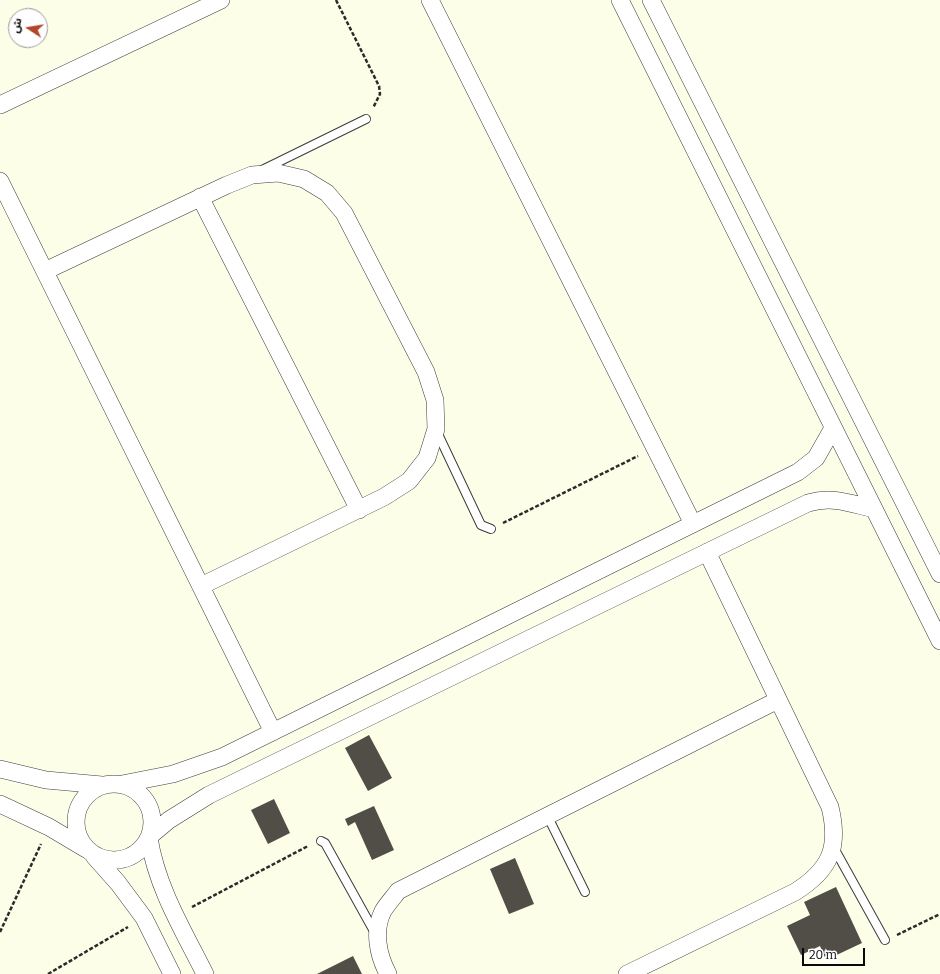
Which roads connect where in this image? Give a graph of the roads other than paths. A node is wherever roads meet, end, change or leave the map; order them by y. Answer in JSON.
{"nodes":[{"id":1,"x":221,"y":0,"type":"edge"},
{"id":2,"x":430,"y":0,"type":"edge"},
{"id":3,"x":620,"y":0,"type":"edge"},
{"id":4,"x":654,"y":3,"type":"edge"},
{"id":5,"x":0,"y":105,"type":"edge"},
{"id":6,"x":366,"y":119,"type":"road end"},
{"id":7,"x":252,"y":175,"type":"junction"},
{"id":8,"x":0,"y":180,"type":"edge"},
{"id":9,"x":200,"y":197,"type":"junction"},
{"id":10,"x":45,"y":271,"type":"junction"},
{"id":11,"x":833,"y":428,"type":"junction"},
{"id":12,"x":436,"y":429,"type":"junction"},
{"id":13,"x":874,"y":509,"type":"junction"},
{"id":14,"x":359,"y":510,"type":"junction"},
{"id":15,"x":693,"y":524,"type":"junction"},
{"id":16,"x":490,"y":529,"type":"road end"},
{"id":17,"x":707,"y":552,"type":"junction"},
{"id":18,"x":940,"y":574,"type":"edge"},
{"id":19,"x":201,"y":586,"type":"junction"},
{"id":20,"x":940,"y":641,"type":"edge"},
{"id":21,"x":778,"y":700,"type":"junction"},
{"id":22,"x":273,"y":732,"type":"junction"},
{"id":23,"x":0,"y":769,"type":"edge"},
{"id":24,"x":122,"y":784,"type":"junction"},
{"id":25,"x":102,"y":785,"type":"junction"},
{"id":26,"x":0,"y":804,"type":"edge"},
{"id":27,"x":547,"y":815,"type":"junction"},
{"id":28,"x":150,"y":836,"type":"junction"},
{"id":29,"x":321,"y":841,"type":"road end"},
{"id":30,"x":833,"y":847,"type":"junction"},
{"id":31,"x":88,"y":850,"type":"junction"},
{"id":32,"x":585,"y":892,"type":"dead end"},
{"id":33,"x":377,"y":936,"type":"junction"},
{"id":34,"x":885,"y":940,"type":"road end"},
{"id":35,"x":172,"y":974,"type":"edge"},
{"id":36,"x":205,"y":974,"type":"edge"},
{"id":37,"x":388,"y":974,"type":"edge"},
{"id":38,"x":627,"y":974,"type":"edge"}],
"edges":[{"from":1,"to":5,"type":"street"},
{"from":2,"to":15,"type":"street"},
{"from":3,"to":11,"type":"street"},
{"from":4,"to":18,"type":"street"},
{"from":6,"to":7,"type":"lane"},
{"from":7,"to":9,"type":"street"},
{"from":7,"to":12,"type":"street"},
{"from":8,"to":10,"type":"street"},
{"from":9,"to":10,"type":"street"},
{"from":9,"to":14,"type":"street"},
{"from":10,"to":19,"type":"street"},
{"from":11,"to":13,"type":"street"},
{"from":11,"to":15,"type":"street"},
{"from":12,"to":14,"type":"street"},
{"from":12,"to":16,"type":"lane"},
{"from":13,"to":17,"type":"street"},
{"from":13,"to":20,"type":"street"},
{"from":14,"to":19,"type":"street"},
{"from":15,"to":22,"type":"street"},
{"from":17,"to":21,"type":"street"},
{"from":17,"to":28,"type":"street"},
{"from":19,"to":22,"type":"street"},
{"from":21,"to":27,"type":"street"},
{"from":21,"to":30,"type":"street"},
{"from":22,"to":24,"type":"street"},
{"from":23,"to":25,"type":"street"},
{"from":24,"to":25,"type":"street"},
{"from":24,"to":28,"type":"street"},
{"from":25,"to":31,"type":"street"},
{"from":26,"to":31,"type":"street"},
{"from":27,"to":32,"type":"lane"},
{"from":27,"to":33,"type":"street"},
{"from":28,"to":31,"type":"street"},
{"from":28,"to":36,"type":"street"},
{"from":29,"to":33,"type":"lane"},
{"from":30,"to":34,"type":"lane"},
{"from":30,"to":38,"type":"street"},
{"from":31,"to":35,"type":"street"},
{"from":33,"to":37,"type":"street"}]}
